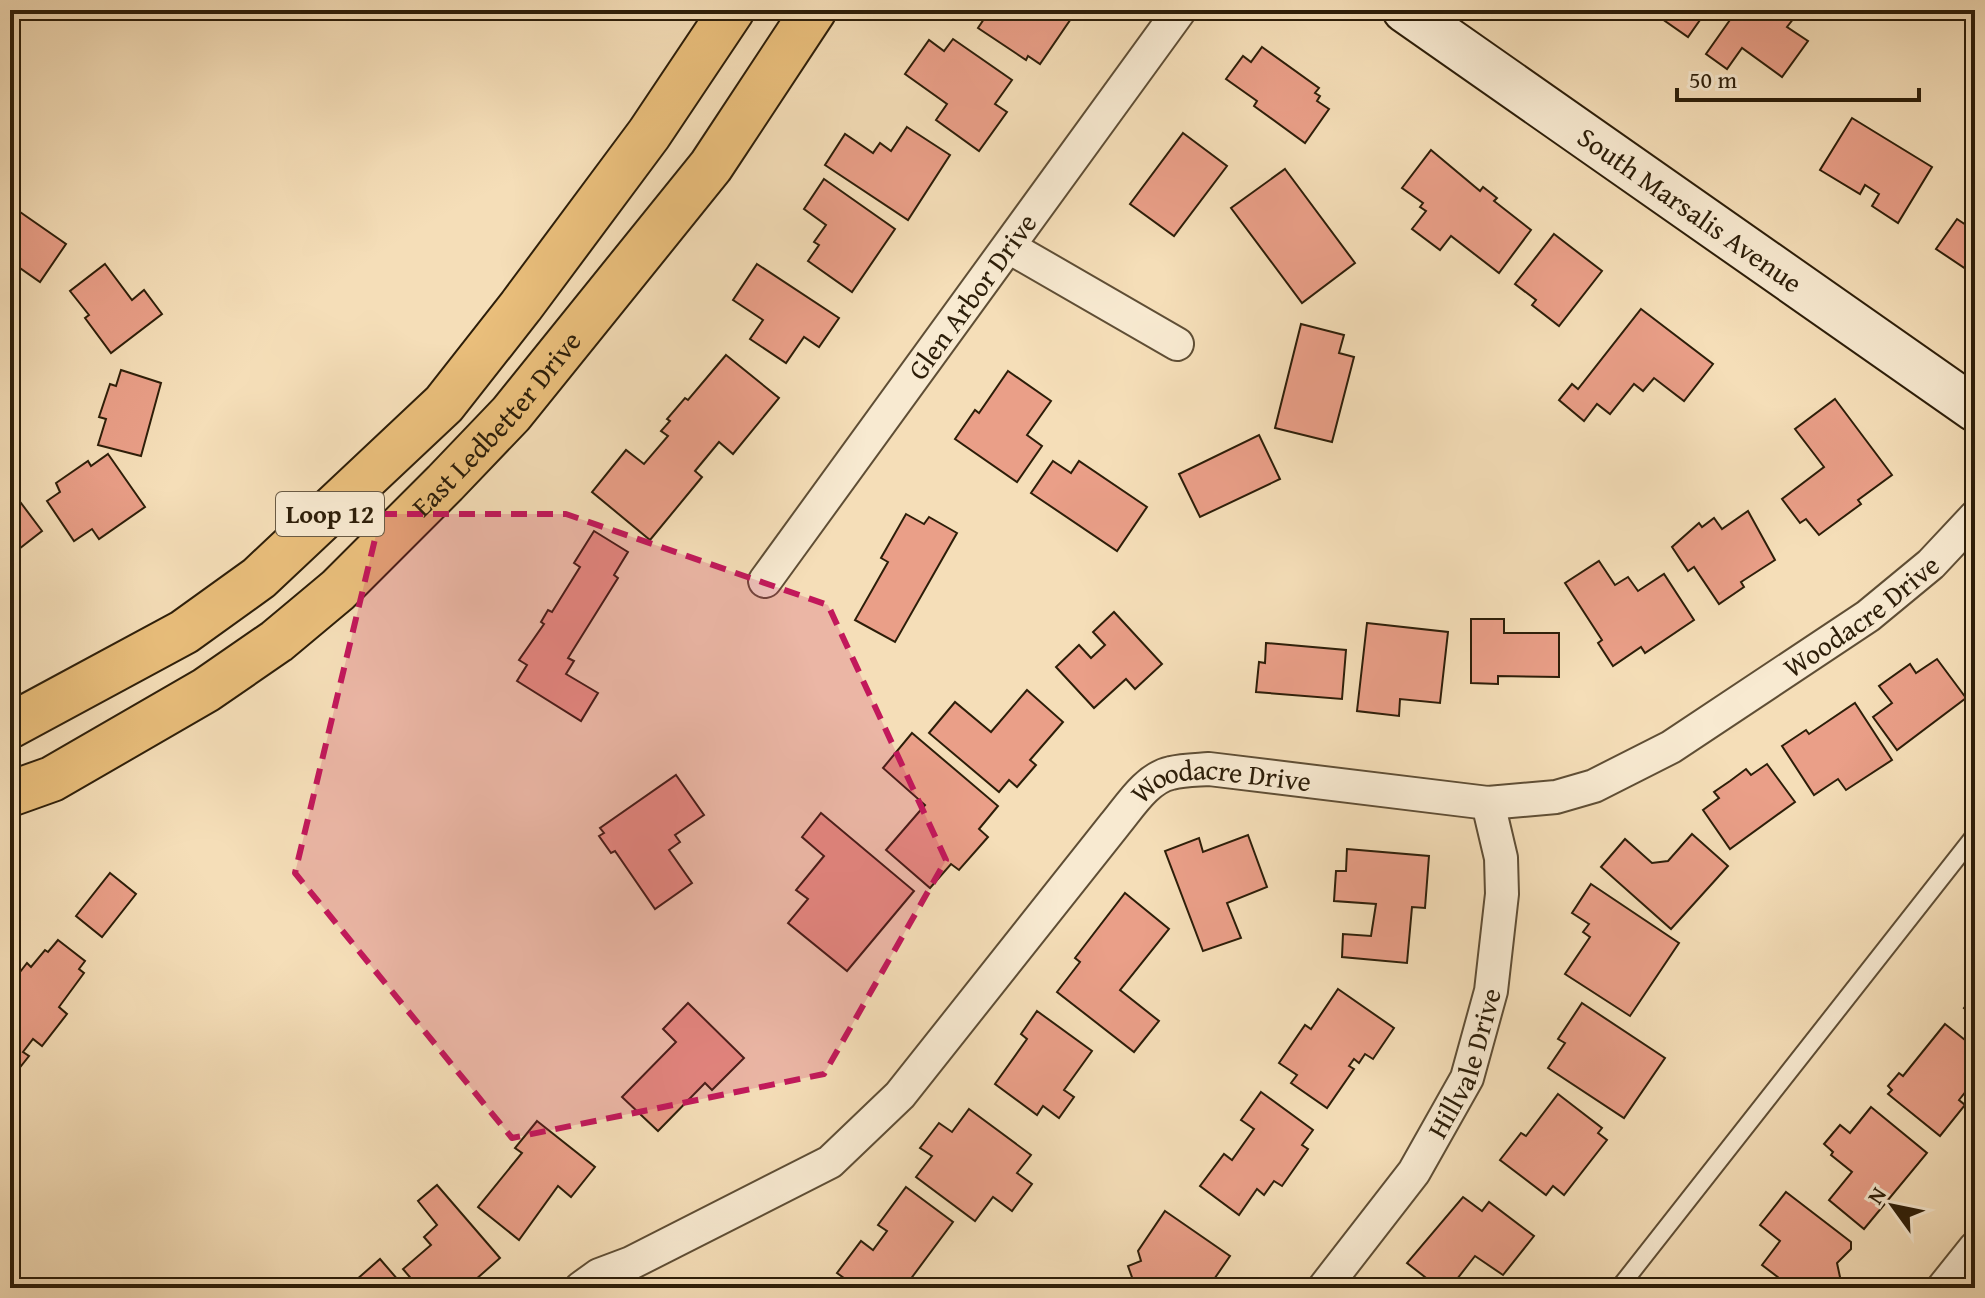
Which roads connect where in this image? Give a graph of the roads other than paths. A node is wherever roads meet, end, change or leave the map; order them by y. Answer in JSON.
{"nodes":[{"id":1,"x":732,"y":10,"type":"edge"},
{"id":2,"x":814,"y":10,"type":"edge"},
{"id":3,"x":1180,"y":10,"type":"edge"},
{"id":4,"x":1405,"y":10,"type":"edge"},
{"id":5,"x":1009,"y":247,"type":"junction"},
{"id":6,"x":521,"y":306,"type":"junction"},
{"id":7,"x":1177,"y":344,"type":"dead end"},
{"id":8,"x":562,"y":351,"type":"junction"},
{"id":9,"x":1975,"y":409,"type":"edge"},
{"id":10,"x":1975,"y":517,"type":"edge"},
{"id":11,"x":765,"y":581,"type":"dead end"},
{"id":12,"x":17,"y":723,"type":"edge"},
{"id":13,"x":52,"y":779,"type":"junction"},
{"id":14,"x":10,"y":794,"type":"edge"},
{"id":15,"x":1488,"y":803,"type":"junction"},
{"id":16,"x":1975,"y":835,"type":"edge"},
{"id":17,"x":1975,"y":1248,"type":"edge"},
{"id":18,"x":581,"y":1288,"type":"edge"},
{"id":19,"x":1324,"y":1288,"type":"edge"},
{"id":20,"x":1619,"y":1288,"type":"edge"},
{"id":21,"x":1943,"y":1288,"type":"edge"}],
"edges":[{"from":1,"to":6,"type":"main road","name":"East Ledbetter Drive","number":"Loop 12"},
{"from":2,"to":8,"type":"main road","name":"East Ledbetter Drive","number":"Loop 12"},
{"from":3,"to":5,"type":"street","name":"Glen Arbor Drive"},
{"from":4,"to":9,"type":"street","name":"South Marsalis Avenue"},
{"from":5,"to":7,"type":"street"},
{"from":5,"to":11,"type":"street","name":"Glen Arbor Drive"},
{"from":6,"to":8,"type":"main road"},
{"from":6,"to":12,"type":"main road","name":"East Ledbetter Drive","number":"Loop 12"},
{"from":8,"to":13,"type":"main road","name":"East Ledbetter Drive","number":"Loop 12"},
{"from":10,"to":15,"type":"street","name":"Woodacre Drive"},
{"from":12,"to":13,"type":"main road"},
{"from":13,"to":14,"type":"main road","name":"East Ledbetter Drive","number":"Loop 12"},
{"from":15,"to":18,"type":"street","name":"Woodacre Drive"},
{"from":15,"to":19,"type":"street","name":"Hillvale Drive"},
{"from":16,"to":20,"type":"lane"},
{"from":17,"to":21,"type":"street"}]}
